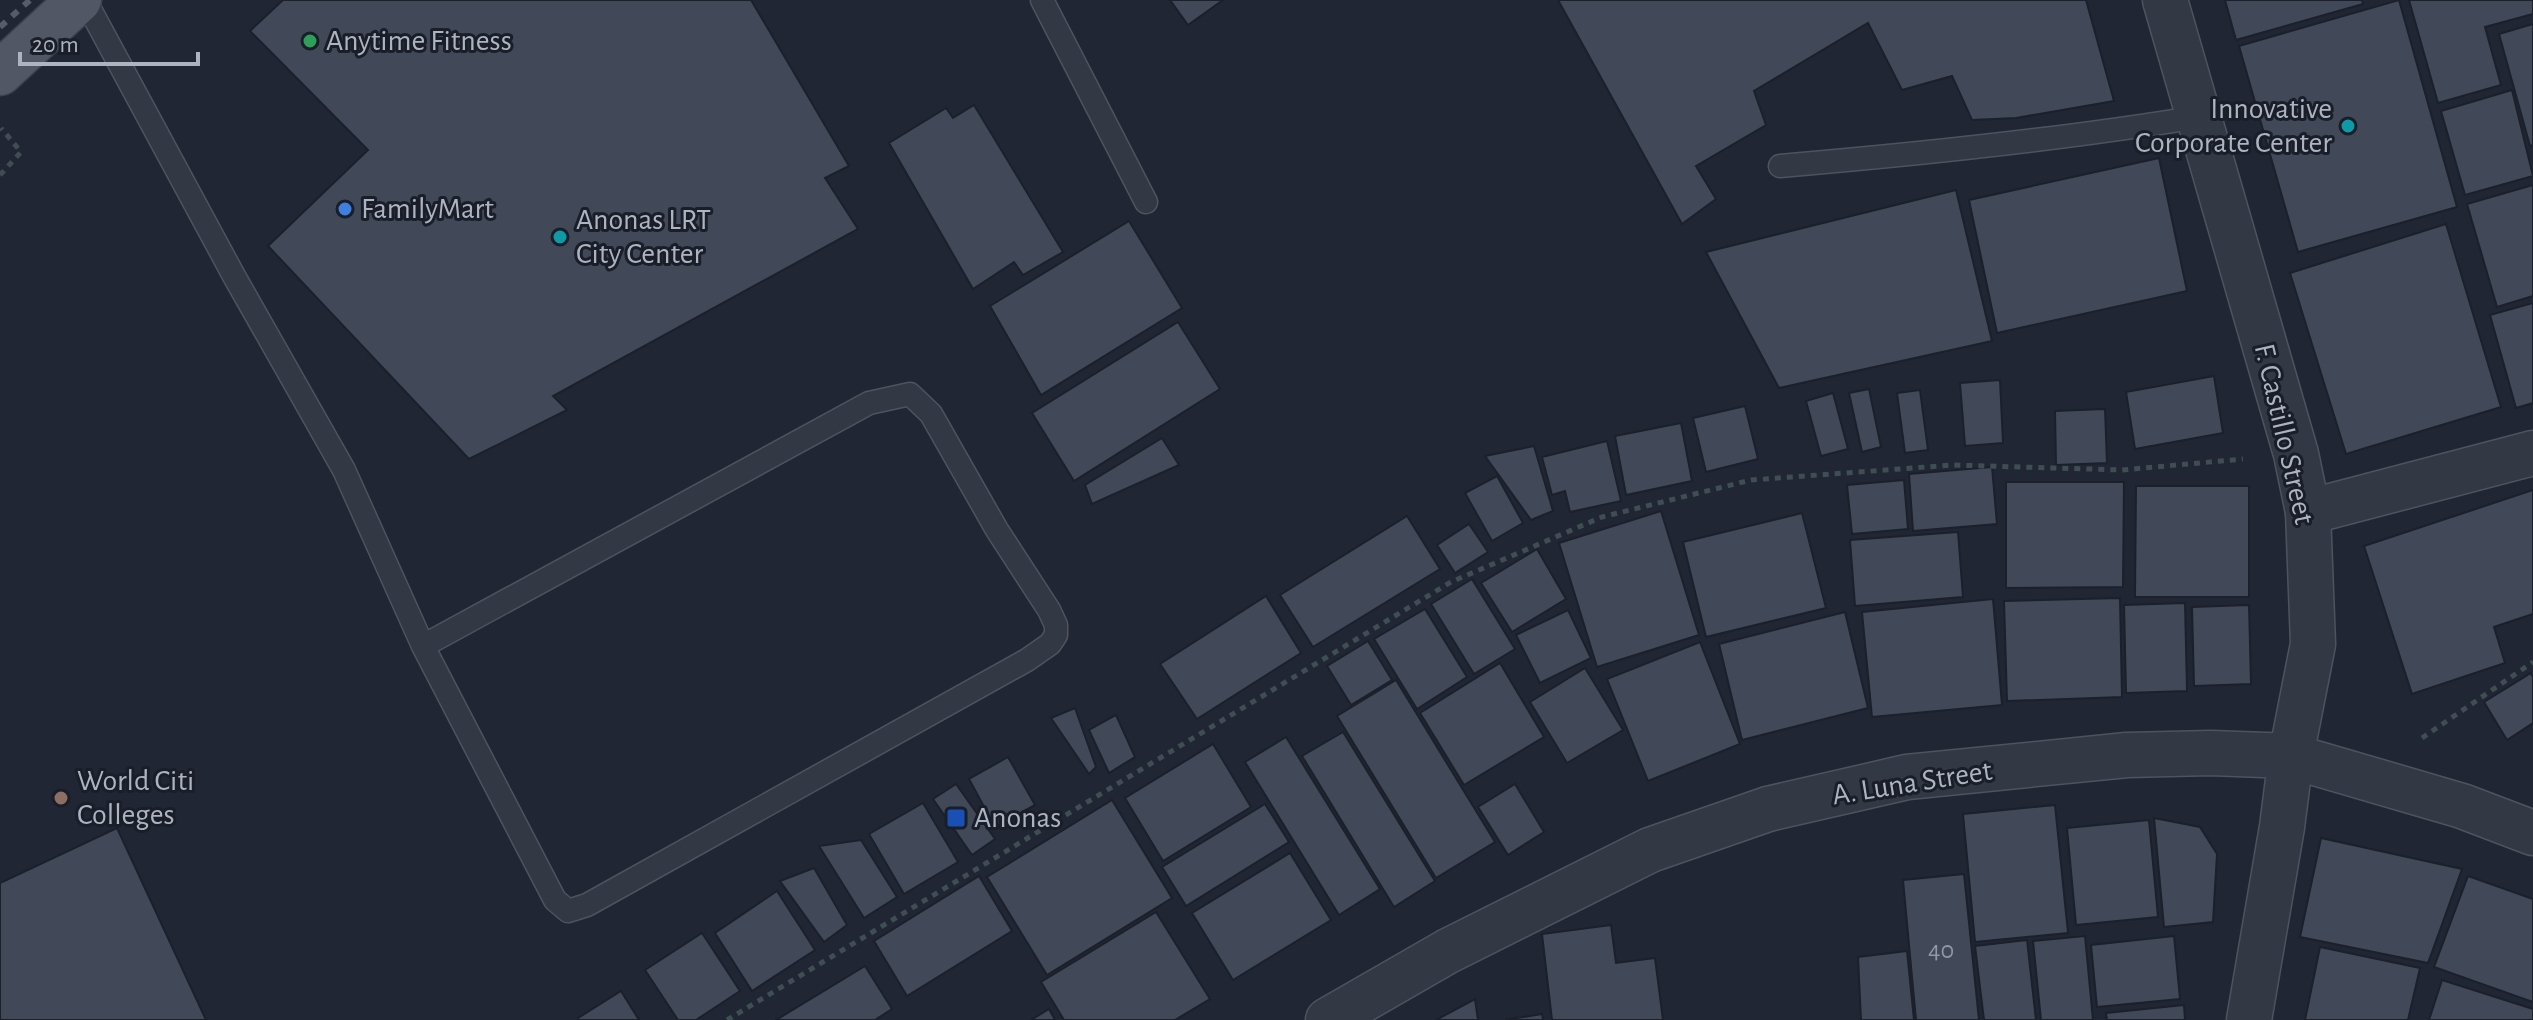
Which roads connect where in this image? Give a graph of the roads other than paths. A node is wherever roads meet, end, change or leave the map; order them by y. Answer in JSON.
{"nodes":[{"id":1,"x":82,"y":0,"type":"edge"},
{"id":2,"x":1042,"y":0,"type":"edge"},
{"id":3,"x":2165,"y":0,"type":"edge"},
{"id":4,"x":0,"y":73,"type":"edge"},
{"id":5,"x":2198,"y":117,"type":"junction"},
{"id":6,"x":1780,"y":166,"type":"dead end"},
{"id":7,"x":1146,"y":202,"type":"dead end"},
{"id":8,"x":2533,"y":453,"type":"edge"},
{"id":9,"x":2308,"y":512,"type":"junction"},
{"id":10,"x":423,"y":646,"type":"junction"},
{"id":11,"x":2291,"y":756,"type":"junction"},
{"id":12,"x":2533,"y":833,"type":"edge"},
{"id":13,"x":1328,"y":1020,"type":"edge"},
{"id":14,"x":2249,"y":1020,"type":"edge"}],
"edges":[{"from":1,"to":4,"type":"main road"},
{"from":1,"to":10,"type":"lane"},
{"from":2,"to":7,"type":"lane"},
{"from":3,"to":5,"type":"street","name":"F. Castillo Street"},
{"from":5,"to":6,"type":"lane"},
{"from":5,"to":9,"type":"street","name":"F. Castillo Street"},
{"from":8,"to":9,"type":"street"},
{"from":9,"to":11,"type":"street","name":"F. Castillo Street"},
{"from":10,"to":10,"type":"lane"},
{"from":11,"to":12,"type":"street","name":"A. Luna Street"},
{"from":11,"to":13,"type":"street","name":"A. Luna Street"},
{"from":11,"to":14,"type":"street","name":"F. Castillo Street"}]}
